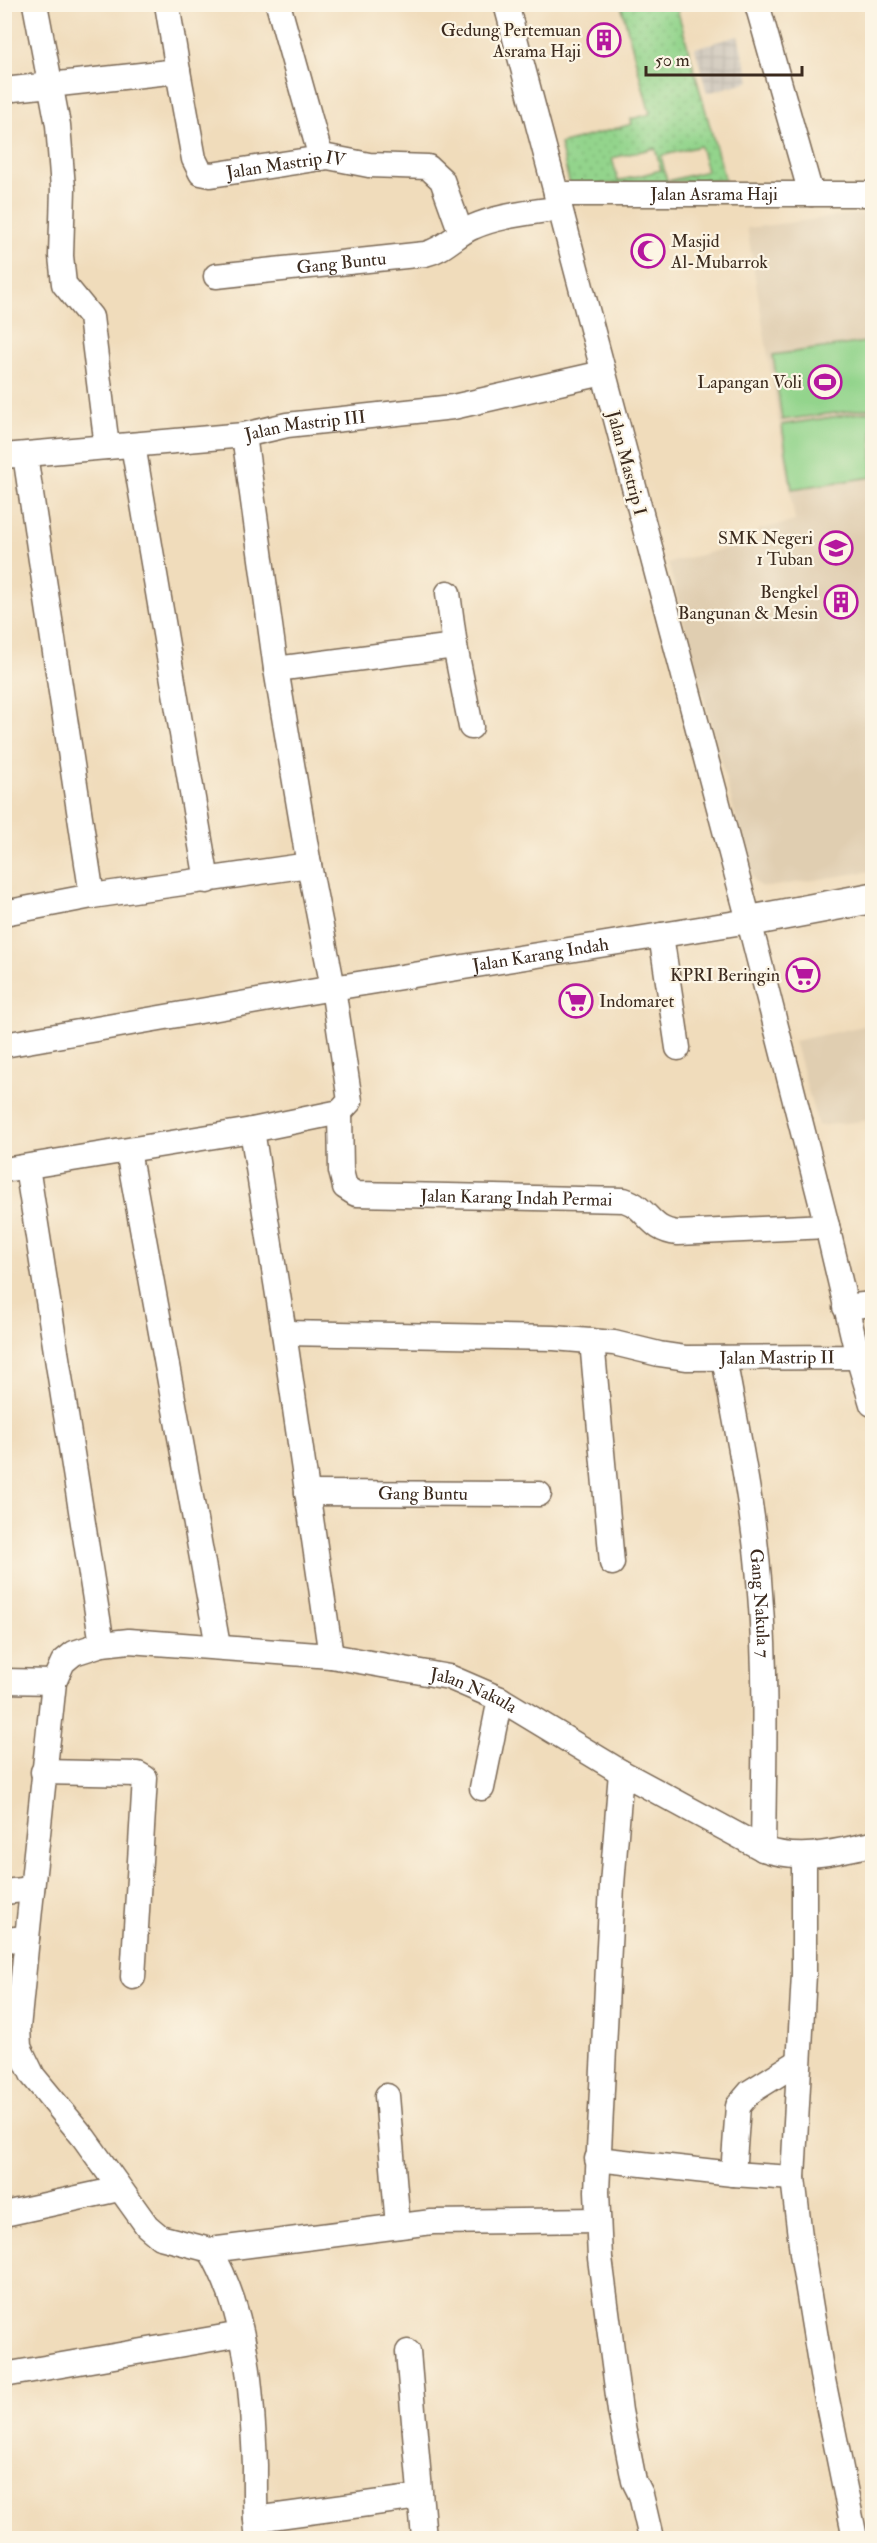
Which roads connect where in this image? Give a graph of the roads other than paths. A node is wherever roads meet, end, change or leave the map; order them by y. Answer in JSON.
{"nodes":[{"id":1,"x":35,"y":4,"type":"edge"},
{"id":2,"x":167,"y":4,"type":"edge"},
{"id":3,"x":278,"y":4,"type":"edge"},
{"id":4,"x":506,"y":4,"type":"edge"},
{"id":5,"x":757,"y":4,"type":"edge"},
{"id":6,"x":178,"y":71,"type":"junction"},
{"id":7,"x":49,"y":86,"type":"junction"},
{"id":8,"x":4,"y":90,"type":"edge"},
{"id":9,"x":321,"y":158,"type":"junction"},
{"id":10,"x":811,"y":194,"type":"junction"},
{"id":11,"x":873,"y":194,"type":"edge"},
{"id":12,"x":558,"y":201,"type":"junction"},
{"id":13,"x":461,"y":233,"type":"junction"},
{"id":14,"x":216,"y":276,"type":"dead end"},
{"id":15,"x":603,"y":373,"type":"junction"},
{"id":16,"x":244,"y":435,"type":"junction"},
{"id":17,"x":133,"y":445,"type":"junction"},
{"id":18,"x":107,"y":447,"type":"junction"},
{"id":19,"x":15,"y":456,"type":"edge"},
{"id":20,"x":448,"y":593,"type":"dead end"},
{"id":21,"x":455,"y":646,"type":"junction"},
{"id":22,"x":276,"y":669,"type":"junction"},
{"id":23,"x":471,"y":727,"type":"dead end"},
{"id":24,"x":309,"y":865,"type":"junction"},
{"id":25,"x":207,"y":881,"type":"junction"},
{"id":26,"x":92,"y":896,"type":"junction"},
{"id":27,"x":873,"y":898,"type":"edge"},
{"id":28,"x":4,"y":913,"type":"edge"},
{"id":29,"x":749,"y":921,"type":"junction"},
{"id":30,"x":662,"y":935,"type":"junction"},
{"id":31,"x":333,"y":988,"type":"junction"},
{"id":32,"x":4,"y":1045,"type":"edge"},
{"id":33,"x":678,"y":1048,"type":"dead end"},
{"id":34,"x":340,"y":1112,"type":"junction"},
{"id":35,"x":252,"y":1130,"type":"junction"},
{"id":36,"x":128,"y":1151,"type":"junction"},
{"id":37,"x":16,"y":1168,"type":"edge"},
{"id":38,"x":827,"y":1226,"type":"junction"},
{"id":39,"x":873,"y":1304,"type":"edge"},
{"id":40,"x":845,"y":1307,"type":"junction"},
{"id":41,"x":284,"y":1333,"type":"junction"},
{"id":42,"x":592,"y":1341,"type":"junction"},
{"id":43,"x":858,"y":1357,"type":"junction"},
{"id":44,"x":724,"y":1358,"type":"junction"},
{"id":45,"x":873,"y":1404,"type":"edge"},
{"id":46,"x":307,"y":1493,"type":"junction"},
{"id":47,"x":539,"y":1494,"type":"dead end"},
{"id":48,"x":612,"y":1563,"type":"dead end"},
{"id":49,"x":102,"y":1644,"type":"junction"},
{"id":50,"x":218,"y":1646,"type":"junction"},
{"id":51,"x":331,"y":1656,"type":"junction"},
{"id":52,"x":4,"y":1682,"type":"edge"},
{"id":53,"x":54,"y":1682,"type":"junction"},
{"id":54,"x":500,"y":1699,"type":"junction"},
{"id":55,"x":43,"y":1772,"type":"junction"},
{"id":56,"x":621,"y":1772,"type":"junction"},
{"id":57,"x":482,"y":1788,"type":"dead end"},
{"id":58,"x":873,"y":1844,"type":"edge"},
{"id":59,"x":763,"y":1849,"type":"junction"},
{"id":60,"x":804,"y":1857,"type":"junction"},
{"id":61,"x":32,"y":1889,"type":"junction"},
{"id":62,"x":4,"y":1892,"type":"edge"},
{"id":63,"x":16,"y":1939,"type":"edge"},
{"id":64,"x":133,"y":1977,"type":"dead end"},
{"id":65,"x":798,"y":2062,"type":"junction"},
{"id":66,"x":387,"y":2096,"type":"dead end"},
{"id":67,"x":597,"y":2160,"type":"junction"},
{"id":68,"x":733,"y":2174,"type":"junction"},
{"id":69,"x":793,"y":2178,"type":"junction"},
{"id":70,"x":119,"y":2189,"type":"junction"},
{"id":71,"x":4,"y":2214,"type":"edge"},
{"id":72,"x":598,"y":2220,"type":"junction"},
{"id":73,"x":398,"y":2226,"type":"junction"},
{"id":74,"x":210,"y":2250,"type":"junction"},
{"id":75,"x":241,"y":2334,"type":"junction"},
{"id":76,"x":408,"y":2352,"type":"dead end"},
{"id":77,"x":4,"y":2375,"type":"edge"},
{"id":78,"x":419,"y":2497,"type":"junction"},
{"id":79,"x":257,"y":2529,"type":"edge"},
{"id":80,"x":424,"y":2538,"type":"edge"},
{"id":81,"x":651,"y":2538,"type":"edge"},
{"id":82,"x":855,"y":2538,"type":"edge"}],
"edges":[{"from":1,"to":7,"type":"street"},
{"from":2,"to":6,"type":"street"},
{"from":3,"to":9,"type":"street"},
{"from":4,"to":12,"type":"street","name":"Jalan Mastrip I"},
{"from":5,"to":10,"type":"street"},
{"from":6,"to":7,"type":"street"},
{"from":6,"to":9,"type":"street","name":"Jalan Mastrip IV"},
{"from":7,"to":8,"type":"street"},
{"from":7,"to":18,"type":"street"},
{"from":9,"to":13,"type":"street","name":"Jalan Mastrip IV"},
{"from":10,"to":11,"type":"street","name":"Jalan Asrama Haji"},
{"from":10,"to":12,"type":"street","name":"Jalan Asrama Haji"},
{"from":12,"to":13,"type":"street"},
{"from":12,"to":15,"type":"street","name":"Jalan Mastrip I"},
{"from":13,"to":14,"type":"street","name":"Gang Buntu"},
{"from":15,"to":16,"type":"street","name":"Jalan Mastrip III"},
{"from":15,"to":29,"type":"street","name":"Jalan Mastrip I"},
{"from":16,"to":17,"type":"street","name":"Jalan Mastrip III"},
{"from":16,"to":22,"type":"street"},
{"from":17,"to":18,"type":"street","name":"Jalan Mastrip III"},
{"from":17,"to":25,"type":"street"},
{"from":18,"to":19,"type":"street","name":"Jalan Mastrip III"},
{"from":19,"to":26,"type":"street"},
{"from":20,"to":21,"type":"street"},
{"from":21,"to":22,"type":"street"},
{"from":21,"to":23,"type":"street"},
{"from":22,"to":24,"type":"street"},
{"from":24,"to":25,"type":"street"},
{"from":24,"to":31,"type":"street"},
{"from":25,"to":26,"type":"street"},
{"from":26,"to":28,"type":"street"},
{"from":27,"to":29,"type":"street"},
{"from":29,"to":30,"type":"street","name":"Jalan Karang Indah"},
{"from":29,"to":38,"type":"street","name":"Jalan Mastrip II"},
{"from":30,"to":31,"type":"street","name":"Jalan Karang Indah"},
{"from":30,"to":33,"type":"street"},
{"from":31,"to":32,"type":"street","name":"Jalan Karang Indah"},
{"from":31,"to":34,"type":"street"},
{"from":34,"to":35,"type":"street"},
{"from":34,"to":38,"type":"street","name":"Jalan Karang Indah Permai"},
{"from":35,"to":36,"type":"street"},
{"from":35,"to":41,"type":"street"},
{"from":36,"to":37,"type":"street"},
{"from":36,"to":50,"type":"street"},
{"from":37,"to":49,"type":"street"},
{"from":38,"to":40,"type":"street","name":"Jalan Mastrip II"},
{"from":39,"to":40,"type":"street"},
{"from":40,"to":43,"type":"street","name":"Jalan Mastrip II"},
{"from":41,"to":42,"type":"street","name":"Jalan Mastrip II"},
{"from":41,"to":46,"type":"street"},
{"from":42,"to":44,"type":"street","name":"Jalan Mastrip II"},
{"from":42,"to":48,"type":"street"},
{"from":43,"to":44,"type":"street","name":"Jalan Mastrip II"},
{"from":43,"to":45,"type":"street"},
{"from":44,"to":59,"type":"street","name":"Gang Nakula 7"},
{"from":46,"to":47,"type":"street","name":"Gang Buntu"},
{"from":46,"to":51,"type":"street"},
{"from":49,"to":50,"type":"street","name":"Jalan Nakula"},
{"from":49,"to":53,"type":"street","name":"Jalan Nakula"},
{"from":50,"to":51,"type":"street","name":"Jalan Nakula"},
{"from":51,"to":54,"type":"street","name":"Jalan Nakula"},
{"from":52,"to":53,"type":"street"},
{"from":53,"to":55,"type":"street"},
{"from":54,"to":56,"type":"street","name":"Jalan Nakula"},
{"from":54,"to":57,"type":"street"},
{"from":55,"to":61,"type":"street"},
{"from":55,"to":64,"type":"street"},
{"from":56,"to":59,"type":"street","name":"Jalan Nakula"},
{"from":56,"to":67,"type":"street"},
{"from":58,"to":60,"type":"street","name":"Jalan Nakula"},
{"from":59,"to":60,"type":"street","name":"Jalan Nakula"},
{"from":60,"to":65,"type":"street"},
{"from":61,"to":62,"type":"street"},
{"from":61,"to":63,"type":"street"},
{"from":63,"to":70,"type":"street"},
{"from":65,"to":68,"type":"street"},
{"from":65,"to":69,"type":"street"},
{"from":66,"to":73,"type":"street"},
{"from":67,"to":68,"type":"street"},
{"from":67,"to":72,"type":"street"},
{"from":68,"to":69,"type":"street"},
{"from":69,"to":82,"type":"street"},
{"from":70,"to":71,"type":"street"},
{"from":70,"to":74,"type":"street"},
{"from":72,"to":73,"type":"street"},
{"from":72,"to":81,"type":"street"},
{"from":73,"to":74,"type":"street"},
{"from":74,"to":75,"type":"street"},
{"from":75,"to":77,"type":"street"},
{"from":75,"to":79,"type":"street"},
{"from":76,"to":78,"type":"street"},
{"from":78,"to":79,"type":"street"},
{"from":78,"to":80,"type":"street"}]}
